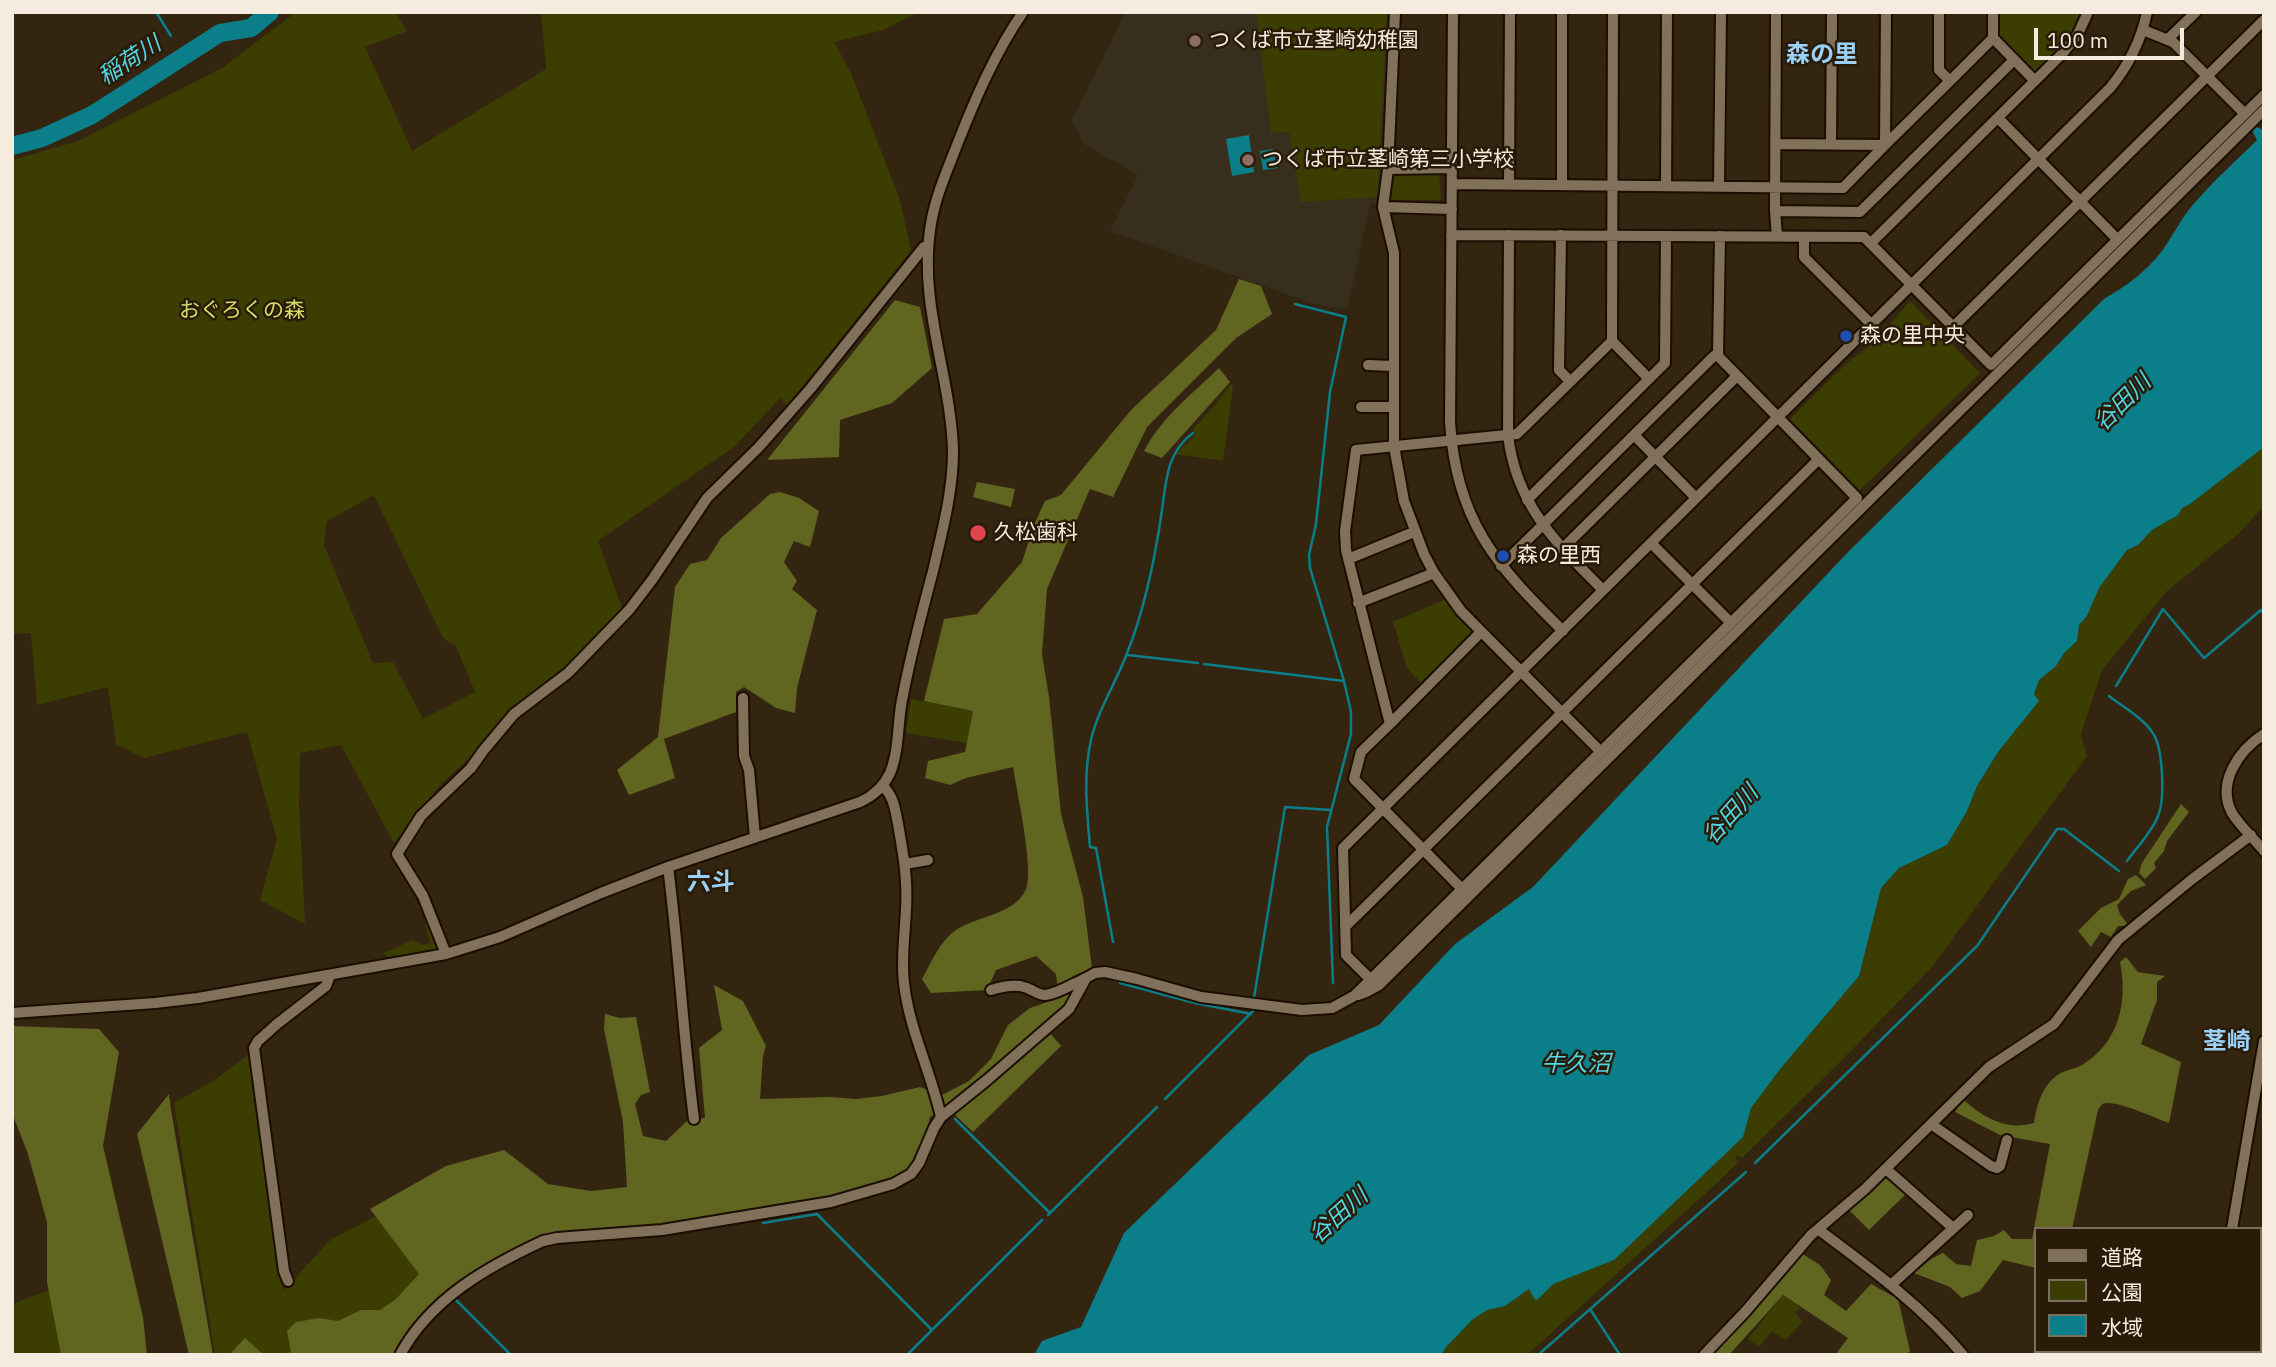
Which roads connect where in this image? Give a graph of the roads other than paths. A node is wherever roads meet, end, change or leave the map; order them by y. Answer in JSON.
{"nodes":[{"id":1,"x":1023,"y":12,"type":"edge"},
{"id":2,"x":1395,"y":12,"type":"edge"},
{"id":3,"x":1453,"y":12,"type":"edge"},
{"id":4,"x":1510,"y":12,"type":"edge"},
{"id":5,"x":1562,"y":12,"type":"edge"},
{"id":6,"x":1614,"y":12,"type":"edge"},
{"id":7,"x":1667,"y":12,"type":"edge"},
{"id":8,"x":1721,"y":12,"type":"edge"},
{"id":9,"x":1776,"y":12,"type":"edge"},
{"id":10,"x":1832,"y":12,"type":"edge"},
{"id":11,"x":1886,"y":12,"type":"edge"},
{"id":12,"x":1939,"y":12,"type":"edge"},
{"id":13,"x":1993,"y":12,"type":"edge"},
{"id":14,"x":2088,"y":12,"type":"edge"},
{"id":15,"x":2147,"y":12,"type":"edge"},
{"id":16,"x":2196,"y":12,"type":"edge"},
{"id":17,"x":2264,"y":20,"type":"edge"},
{"id":18,"x":2143,"y":30,"type":"junction"},
{"id":19,"x":1993,"y":38,"type":"junction"},
{"id":20,"x":2168,"y":39,"type":"junction"},
{"id":21,"x":2014,"y":60,"type":"junction"},
{"id":22,"x":2207,"y":76,"type":"junction"},
{"id":23,"x":1950,"y":81,"type":"junction"},
{"id":24,"x":2035,"y":81,"type":"junction"},
{"id":25,"x":2264,"y":95,"type":"edge"},
{"id":26,"x":2264,"y":110,"type":"edge"},
{"id":27,"x":2245,"y":114,"type":"junction"},
{"id":28,"x":1998,"y":118,"type":"junction"},
{"id":29,"x":1775,"y":144,"type":"junction"},
{"id":30,"x":1831,"y":144,"type":"junction"},
{"id":31,"x":1885,"y":145,"type":"junction"},
{"id":32,"x":2039,"y":160,"type":"junction"},
{"id":33,"x":1452,"y":168,"type":"junction"},
{"id":34,"x":1388,"y":169,"type":"junction"},
{"id":35,"x":1452,"y":184,"type":"junction"},
{"id":36,"x":1509,"y":184,"type":"junction"},
{"id":37,"x":1562,"y":185,"type":"junction"},
{"id":38,"x":1612,"y":185,"type":"junction"},
{"id":39,"x":1666,"y":185,"type":"junction"},
{"id":40,"x":1719,"y":185,"type":"junction"},
{"id":41,"x":1775,"y":187,"type":"junction"},
{"id":42,"x":2080,"y":201,"type":"junction"},
{"id":43,"x":1383,"y":207,"type":"junction"},
{"id":44,"x":1451,"y":209,"type":"junction"},
{"id":45,"x":1775,"y":211,"type":"junction"},
{"id":46,"x":1451,"y":235,"type":"junction"},
{"id":47,"x":1509,"y":235,"type":"junction"},
{"id":48,"x":1561,"y":235,"type":"junction"},
{"id":49,"x":1612,"y":236,"type":"junction"},
{"id":50,"x":1665,"y":236,"type":"junction"},
{"id":51,"x":1720,"y":236,"type":"junction"},
{"id":52,"x":1777,"y":236,"type":"junction"},
{"id":53,"x":1804,"y":236,"type":"junction"},
{"id":54,"x":2118,"y":239,"type":"junction"},
{"id":55,"x":1871,"y":243,"type":"junction"},
{"id":56,"x":924,"y":247,"type":"dead end"},
{"id":57,"x":1912,"y":285,"type":"junction"},
{"id":58,"x":1872,"y":325,"type":"junction"},
{"id":59,"x":1953,"y":327,"type":"junction"},
{"id":60,"x":1612,"y":341,"type":"junction"},
{"id":61,"x":1718,"y":356,"type":"junction"},
{"id":62,"x":1368,"y":365,"type":"dead end"},
{"id":63,"x":1392,"y":366,"type":"junction"},
{"id":64,"x":1737,"y":376,"type":"junction"},
{"id":65,"x":1649,"y":379,"type":"junction"},
{"id":66,"x":1570,"y":381,"type":"junction"},
{"id":67,"x":1361,"y":407,"type":"dead end"},
{"id":68,"x":1393,"y":407,"type":"junction"},
{"id":69,"x":1777,"y":418,"type":"junction"},
{"id":70,"x":1508,"y":435,"type":"junction"},
{"id":71,"x":1634,"y":435,"type":"junction"},
{"id":72,"x":1452,"y":441,"type":"junction"},
{"id":73,"x":1394,"y":446,"type":"junction"},
{"id":74,"x":1655,"y":456,"type":"junction"},
{"id":75,"x":1819,"y":459,"type":"junction"},
{"id":76,"x":1696,"y":498,"type":"junction"},
{"id":77,"x":1527,"y":500,"type":"junction"},
{"id":78,"x":1542,"y":526,"type":"junction"},
{"id":79,"x":1415,"y":532,"type":"junction"},
{"id":80,"x":1651,"y":543,"type":"junction"},
{"id":81,"x":1562,"y":549,"type":"junction"},
{"id":82,"x":1348,"y":559,"type":"junction"},
{"id":83,"x":1501,"y":566,"type":"junction"},
{"id":84,"x":1434,"y":572,"type":"junction"},
{"id":85,"x":1692,"y":584,"type":"junction"},
{"id":86,"x":1603,"y":590,"type":"junction"},
{"id":87,"x":1358,"y":603,"type":"junction"},
{"id":88,"x":1730,"y":622,"type":"junction"},
{"id":89,"x":1563,"y":631,"type":"junction"},
{"id":90,"x":1481,"y":632,"type":"junction"},
{"id":91,"x":1521,"y":672,"type":"junction"},
{"id":92,"x":743,"y":698,"type":"dead end"},
{"id":93,"x":1562,"y":713,"type":"junction"},
{"id":94,"x":1391,"y":724,"type":"junction"},
{"id":95,"x":2264,"y":734,"type":"edge"},
{"id":96,"x":1600,"y":751,"type":"junction"},
{"id":97,"x":883,"y":786,"type":"junction"},
{"id":98,"x":1383,"y":809,"type":"junction"},
{"id":99,"x":2251,"y":835,"type":"junction"},
{"id":100,"x":755,"y":837,"type":"junction"},
{"id":101,"x":1424,"y":850,"type":"junction"},
{"id":102,"x":2264,"y":851,"type":"edge"},
{"id":103,"x":928,"y":860,"type":"dead end"},
{"id":104,"x":905,"y":864,"type":"junction"},
{"id":105,"x":668,"y":867,"type":"junction"},
{"id":106,"x":1461,"y":888,"type":"junction"},
{"id":107,"x":1346,"y":928,"type":"junction"},
{"id":108,"x":446,"y":954,"type":"junction"},
{"id":109,"x":330,"y":975,"type":"junction"},
{"id":110,"x":1086,"y":978,"type":"junction"},
{"id":111,"x":1370,"y":979,"type":"junction"},
{"id":112,"x":991,"y":990,"type":"dead end"},
{"id":113,"x":1354,"y":996,"type":"junction"},
{"id":114,"x":12,"y":1013,"type":"edge"},
{"id":115,"x":2264,"y":1041,"type":"edge"},
{"id":116,"x":941,"y":1117,"type":"junction"},
{"id":117,"x":694,"y":1119,"type":"dead end"},
{"id":118,"x":1931,"y":1124,"type":"junction"},
{"id":119,"x":2007,"y":1140,"type":"dead end"},
{"id":120,"x":1886,"y":1168,"type":"junction"},
{"id":121,"x":1968,"y":1215,"type":"dead end"},
{"id":122,"x":2232,"y":1227,"type":"edge"},
{"id":123,"x":1953,"y":1228,"type":"junction"},
{"id":124,"x":1819,"y":1230,"type":"junction"},
{"id":125,"x":288,"y":1281,"type":"dead end"},
{"id":126,"x":1891,"y":1285,"type":"junction"},
{"id":127,"x":400,"y":1355,"type":"edge"},
{"id":128,"x":1704,"y":1355,"type":"edge"},
{"id":129,"x":1964,"y":1355,"type":"edge"}],
"edges":[{"from":1,"to":97,"type":"street"},
{"from":2,"to":34,"type":"street"},
{"from":3,"to":33,"type":"street"},
{"from":4,"to":36,"type":"street"},
{"from":5,"to":37,"type":"street"},
{"from":6,"to":38,"type":"street"},
{"from":7,"to":39,"type":"street"},
{"from":8,"to":40,"type":"street"},
{"from":9,"to":29,"type":"street"},
{"from":10,"to":30,"type":"street"},
{"from":11,"to":31,"type":"street"},
{"from":12,"to":23,"type":"street"},
{"from":13,"to":19,"type":"street"},
{"from":14,"to":24,"type":"street"},
{"from":15,"to":18,"type":"street"},
{"from":16,"to":20,"type":"street"},
{"from":17,"to":22,"type":"street"},
{"from":18,"to":20,"type":"street"},
{"from":18,"to":32,"type":"street"},
{"from":19,"to":21,"type":"street"},
{"from":19,"to":23,"type":"street"},
{"from":20,"to":22,"type":"street"},
{"from":21,"to":24,"type":"street"},
{"from":21,"to":45,"type":"street"},
{"from":22,"to":27,"type":"street"},
{"from":22,"to":42,"type":"street"},
{"from":23,"to":31,"type":"street"},
{"from":24,"to":28,"type":"street"},
{"from":25,"to":27,"type":"street"},
{"from":26,"to":113,"type":"street"},
{"from":27,"to":54,"type":"street"},
{"from":28,"to":32,"type":"street"},
{"from":28,"to":55,"type":"street"},
{"from":29,"to":30,"type":"street"},
{"from":29,"to":41,"type":"street"},
{"from":30,"to":31,"type":"street"},
{"from":31,"to":41,"type":"street"},
{"from":32,"to":42,"type":"street"},
{"from":32,"to":57,"type":"street"},
{"from":33,"to":34,"type":"street"},
{"from":33,"to":35,"type":"street"},
{"from":34,"to":43,"type":"street"},
{"from":35,"to":36,"type":"street"},
{"from":35,"to":44,"type":"street"},
{"from":36,"to":37,"type":"street"},
{"from":37,"to":38,"type":"street"},
{"from":38,"to":39,"type":"street"},
{"from":38,"to":49,"type":"street"},
{"from":39,"to":40,"type":"street"},
{"from":40,"to":41,"type":"street"},
{"from":41,"to":45,"type":"street"},
{"from":42,"to":54,"type":"street"},
{"from":42,"to":59,"type":"street"},
{"from":43,"to":44,"type":"street"},
{"from":43,"to":63,"type":"street"},
{"from":44,"to":46,"type":"street"},
{"from":45,"to":52,"type":"street"},
{"from":46,"to":47,"type":"street"},
{"from":46,"to":72,"type":"street"},
{"from":47,"to":48,"type":"street"},
{"from":47,"to":70,"type":"street"},
{"from":48,"to":49,"type":"street"},
{"from":48,"to":66,"type":"street"},
{"from":49,"to":50,"type":"street"},
{"from":49,"to":60,"type":"street"},
{"from":50,"to":51,"type":"street"},
{"from":50,"to":65,"type":"street"},
{"from":51,"to":52,"type":"street"},
{"from":51,"to":61,"type":"street"},
{"from":52,"to":53,"type":"street"},
{"from":53,"to":55,"type":"street"},
{"from":53,"to":58,"type":"street"},
{"from":54,"to":59,"type":"street"},
{"from":55,"to":57,"type":"street"},
{"from":56,"to":108,"type":"street"},
{"from":57,"to":58,"type":"street"},
{"from":57,"to":59,"type":"street"},
{"from":58,"to":69,"type":"street"},
{"from":60,"to":65,"type":"street"},
{"from":60,"to":66,"type":"street"},
{"from":61,"to":64,"type":"street"},
{"from":61,"to":71,"type":"street"},
{"from":62,"to":63,"type":"street"},
{"from":63,"to":68,"type":"street"},
{"from":64,"to":69,"type":"street"},
{"from":64,"to":74,"type":"street"},
{"from":65,"to":77,"type":"street"},
{"from":66,"to":70,"type":"street"},
{"from":67,"to":68,"type":"street"},
{"from":68,"to":73,"type":"street"},
{"from":69,"to":75,"type":"street"},
{"from":69,"to":76,"type":"street"},
{"from":70,"to":72,"type":"street"},
{"from":70,"to":77,"type":"street"},
{"from":71,"to":74,"type":"street"},
{"from":71,"to":78,"type":"street"},
{"from":72,"to":73,"type":"street"},
{"from":72,"to":83,"type":"street"},
{"from":73,"to":79,"type":"street"},
{"from":73,"to":82,"type":"street"},
{"from":74,"to":76,"type":"street"},
{"from":74,"to":81,"type":"street"},
{"from":75,"to":85,"type":"street"},
{"from":75,"to":88,"type":"street"},
{"from":76,"to":80,"type":"street"},
{"from":77,"to":78,"type":"street"},
{"from":78,"to":81,"type":"street"},
{"from":78,"to":83,"type":"street"},
{"from":79,"to":82,"type":"street"},
{"from":79,"to":84,"type":"street"},
{"from":80,"to":85,"type":"street"},
{"from":80,"to":86,"type":"street"},
{"from":81,"to":86,"type":"street"},
{"from":82,"to":87,"type":"street"},
{"from":83,"to":89,"type":"street"},
{"from":84,"to":87,"type":"street"},
{"from":84,"to":90,"type":"street"},
{"from":85,"to":88,"type":"street"},
{"from":85,"to":93,"type":"street"},
{"from":86,"to":89,"type":"street"},
{"from":87,"to":94,"type":"street"},
{"from":88,"to":96,"type":"street"},
{"from":89,"to":91,"type":"street"},
{"from":90,"to":91,"type":"street"},
{"from":90,"to":94,"type":"street"},
{"from":91,"to":93,"type":"street"},
{"from":91,"to":98,"type":"street"},
{"from":92,"to":100,"type":"street"},
{"from":93,"to":96,"type":"street"},
{"from":93,"to":101,"type":"street"},
{"from":94,"to":98,"type":"street"},
{"from":95,"to":99,"type":"street"},
{"from":96,"to":106,"type":"street"},
{"from":97,"to":100,"type":"street"},
{"from":97,"to":104,"type":"street"},
{"from":98,"to":101,"type":"street"},
{"from":98,"to":107,"type":"street"},
{"from":99,"to":102,"type":"street"},
{"from":99,"to":118,"type":"street"},
{"from":100,"to":105,"type":"street"},
{"from":101,"to":106,"type":"street"},
{"from":101,"to":107,"type":"street"},
{"from":103,"to":104,"type":"street"},
{"from":104,"to":116,"type":"street"},
{"from":105,"to":108,"type":"street"},
{"from":105,"to":117,"type":"street"},
{"from":106,"to":111,"type":"street"},
{"from":107,"to":111,"type":"street"},
{"from":108,"to":109,"type":"street"},
{"from":109,"to":114,"type":"street"},
{"from":109,"to":125,"type":"street"},
{"from":110,"to":112,"type":"street"},
{"from":110,"to":113,"type":"street"},
{"from":110,"to":116,"type":"street"},
{"from":111,"to":113,"type":"street"},
{"from":115,"to":122,"type":"street"},
{"from":116,"to":127,"type":"street"},
{"from":118,"to":119,"type":"street"},
{"from":118,"to":120,"type":"street"},
{"from":120,"to":123,"type":"street"},
{"from":120,"to":124,"type":"street"},
{"from":121,"to":123,"type":"street"},
{"from":123,"to":126,"type":"street"},
{"from":124,"to":126,"type":"street"},
{"from":124,"to":128,"type":"street"},
{"from":126,"to":129,"type":"street"}]}
